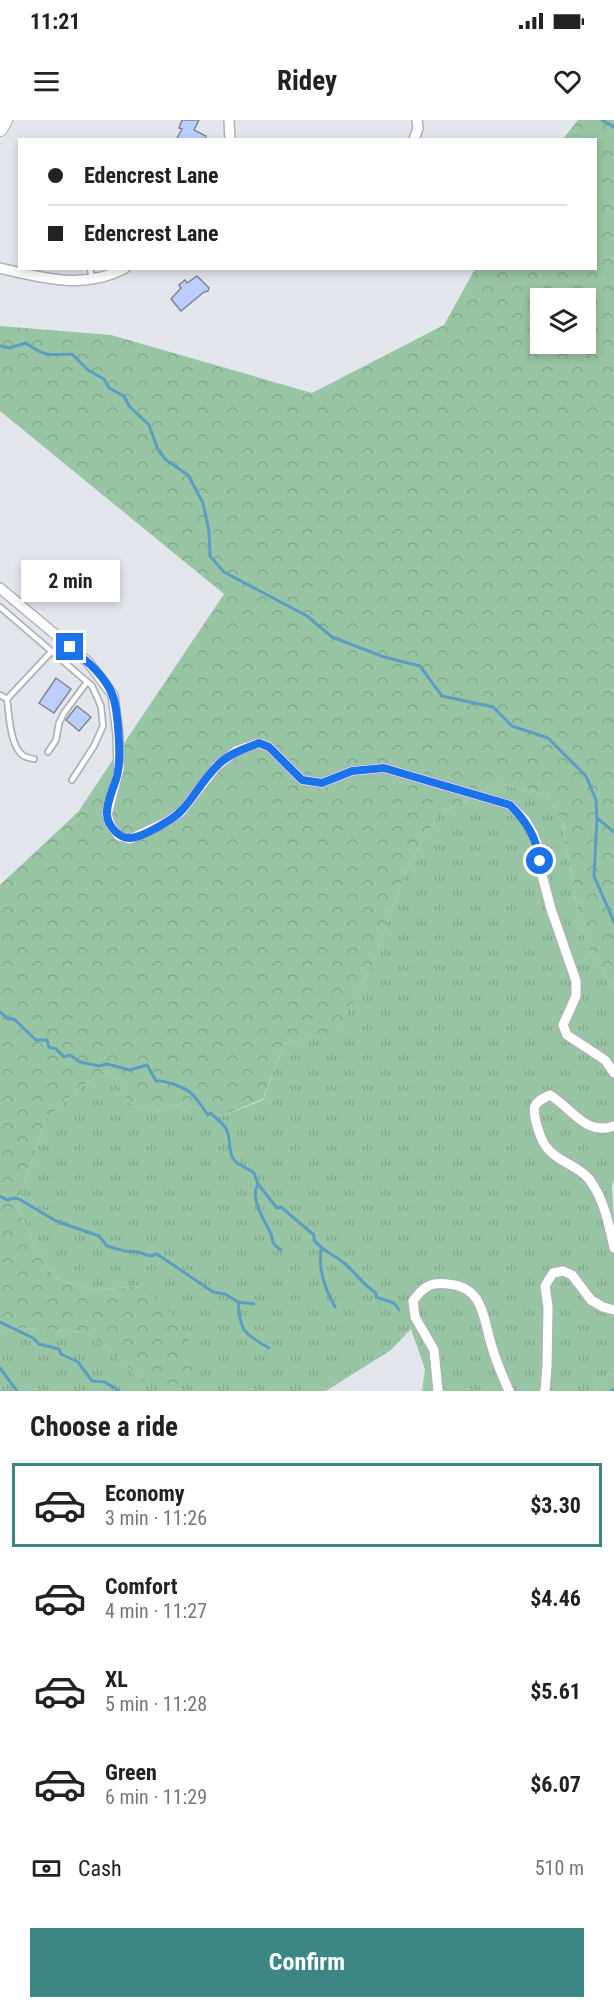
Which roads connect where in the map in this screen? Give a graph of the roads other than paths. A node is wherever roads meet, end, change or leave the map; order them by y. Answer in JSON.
{"nodes":[{"id":1,"x":5,"y":120,"type":"edge"},
{"id":2,"x":228,"y":120,"type":"edge"},
{"id":3,"x":417,"y":120,"type":"edge"},
{"id":4,"x":0,"y":129,"type":"edge"},
{"id":5,"x":230,"y":138,"type":"edge"},
{"id":6,"x":415,"y":138,"type":"edge"},
{"id":7,"x":0,"y":268,"type":"edge"},
{"id":8,"x":122,"y":270,"type":"edge"},
{"id":9,"x":35,"y":272,"type":"edge"},
{"id":10,"x":91,"y":274,"type":"edge"},
{"id":11,"x":0,"y":588,"type":"edge"},
{"id":12,"x":0,"y":607,"type":"edge"},
{"id":13,"x":51,"y":652,"type":"junction"},
{"id":14,"x":87,"y":682,"type":"junction"},
{"id":15,"x":0,"y":695,"type":"edge"},
{"id":16,"x":7,"y":699,"type":"junction"},
{"id":17,"x":48,"y":752,"type":"dead end"},
{"id":18,"x":33,"y":759,"type":"dead end"},
{"id":19,"x":72,"y":780,"type":"dead end"},
{"id":20,"x":614,"y":1073,"type":"edge"},
{"id":21,"x":614,"y":1126,"type":"edge"},
{"id":22,"x":614,"y":1248,"type":"edge"},
{"id":23,"x":614,"y":1310,"type":"edge"},
{"id":24,"x":438,"y":1391,"type":"edge"},
{"id":25,"x":509,"y":1391,"type":"edge"},
{"id":26,"x":545,"y":1391,"type":"edge"}],
"edges":[{"from":1,"to":4,"type":"street"},
{"from":2,"to":5,"type":"street"},
{"from":3,"to":6,"type":"street"},
{"from":7,"to":9,"type":"street"},
{"from":8,"to":10,"type":"street"},
{"from":9,"to":10,"type":"street"},
{"from":11,"to":20,"type":"street"},
{"from":12,"to":13,"type":"lane"},
{"from":13,"to":14,"type":"lane"},
{"from":13,"to":16,"type":"lane"},
{"from":14,"to":17,"type":"lane"},
{"from":14,"to":19,"type":"lane"},
{"from":15,"to":16,"type":"lane"},
{"from":16,"to":18,"type":"lane"},
{"from":21,"to":22,"type":"street"},
{"from":23,"to":26,"type":"street"},
{"from":24,"to":25,"type":"street"}]}
